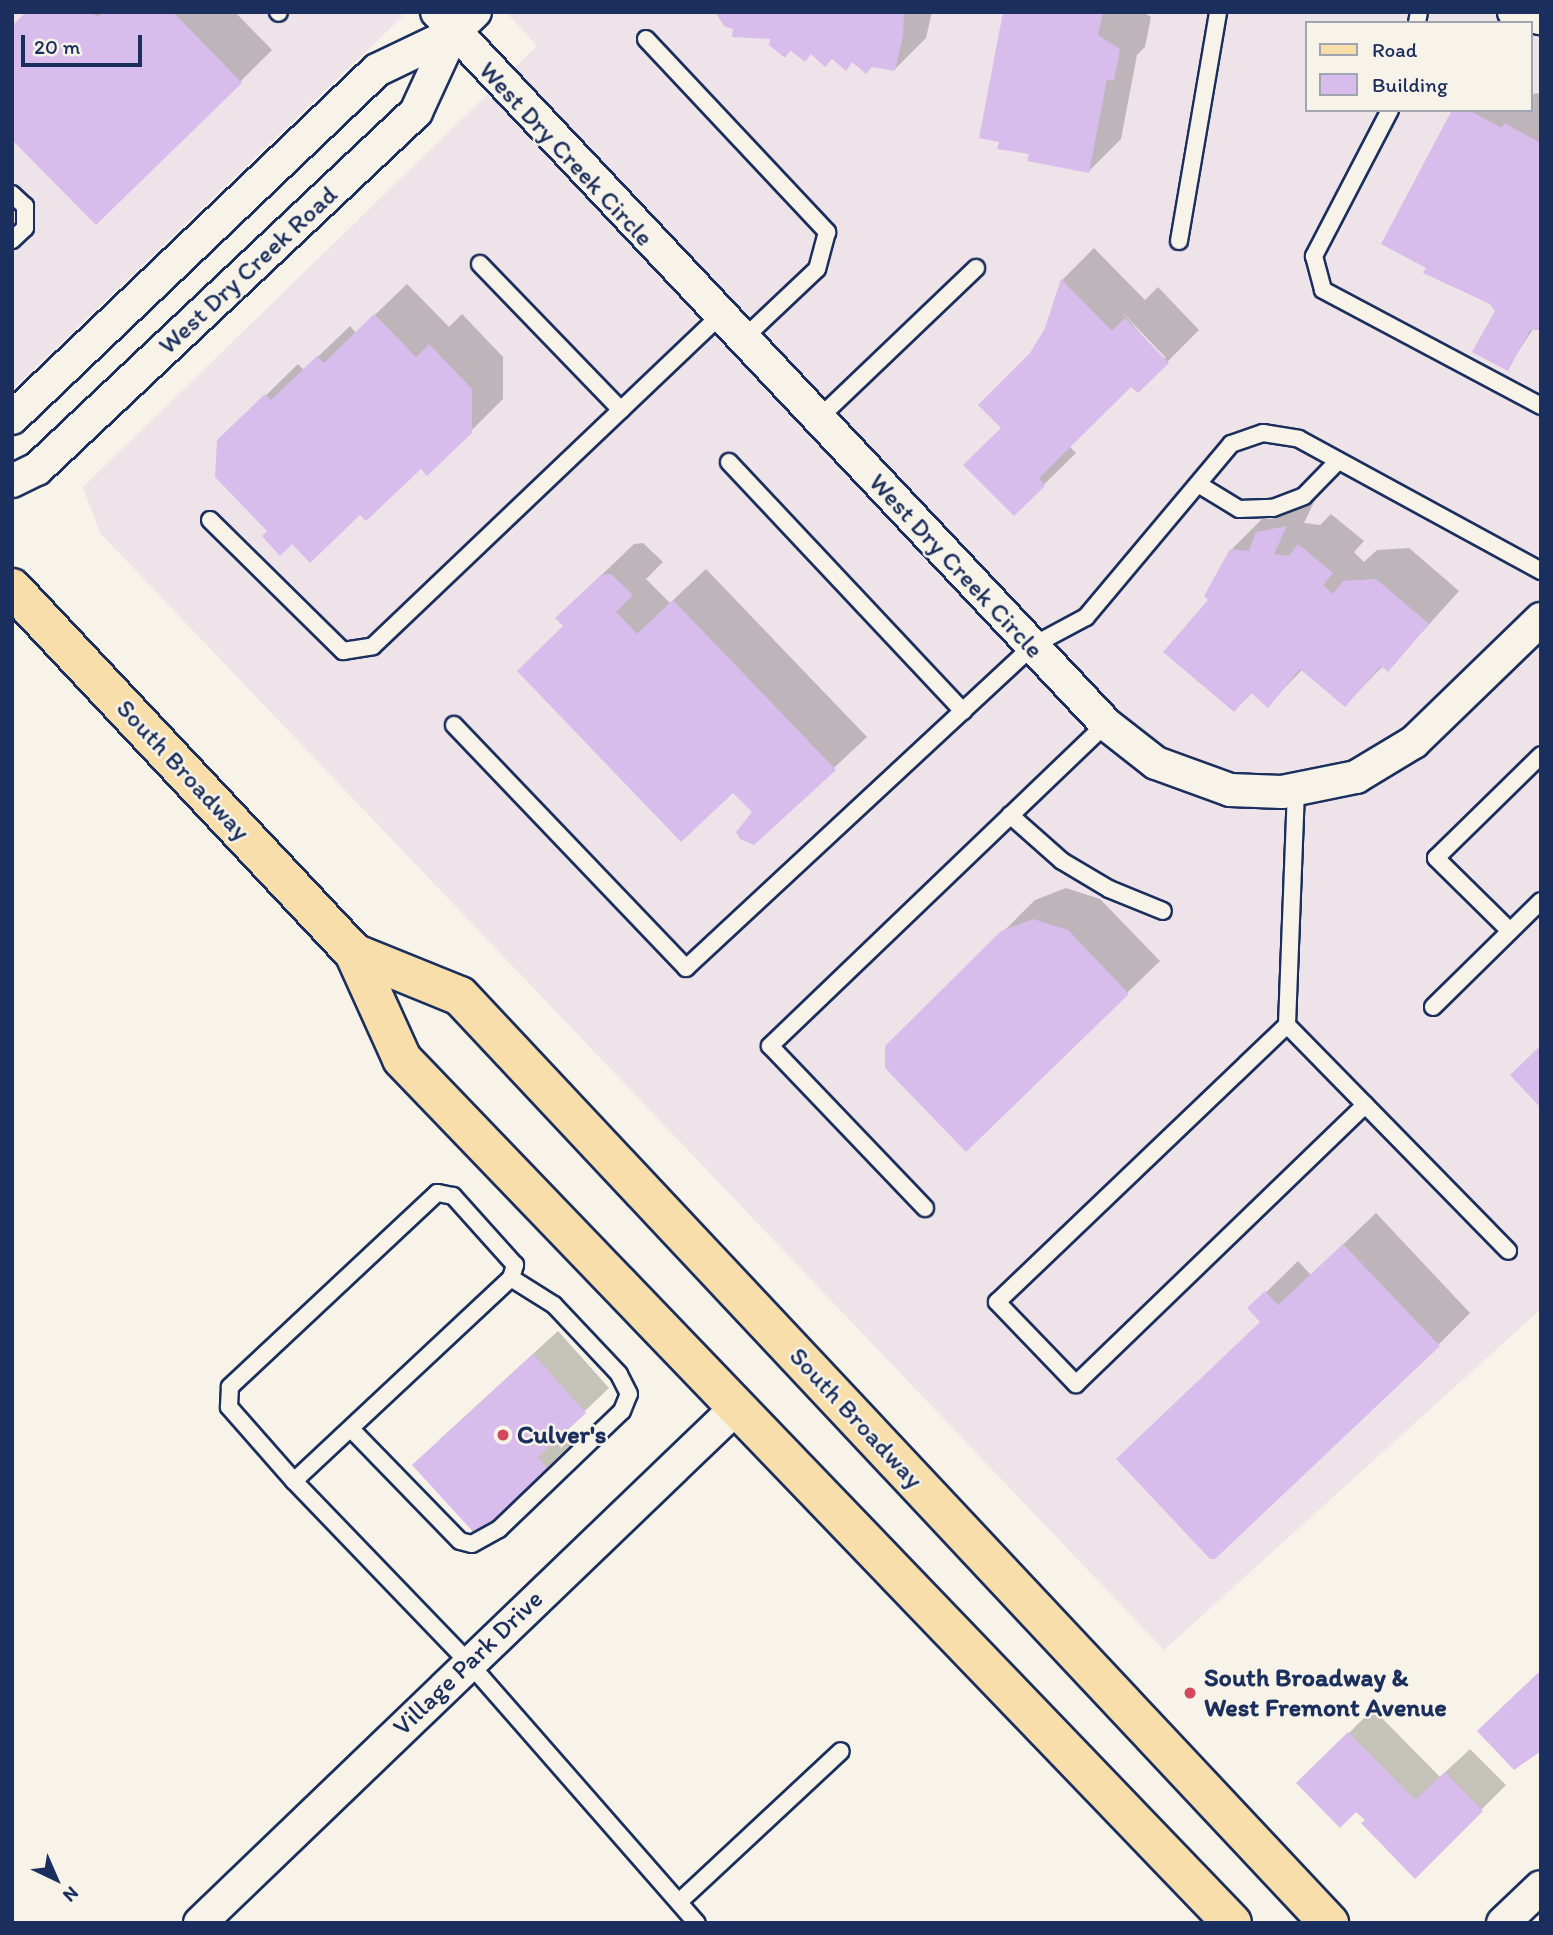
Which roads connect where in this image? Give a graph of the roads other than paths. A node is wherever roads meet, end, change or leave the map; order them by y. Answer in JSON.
{"nodes":[{"id":1,"x":475,"y":12,"type":"edge"},
{"id":2,"x":1218,"y":12,"type":"edge"},
{"id":3,"x":1514,"y":12,"type":"edge"},
{"id":4,"x":1541,"y":18,"type":"edge"},
{"id":5,"x":444,"y":23,"type":"edge"},
{"id":6,"x":646,"y":39,"type":"dead end"},
{"id":7,"x":1389,"y":112,"type":"edge"},
{"id":8,"x":12,"y":194,"type":"edge"},
{"id":9,"x":12,"y":240,"type":"edge"},
{"id":10,"x":1179,"y":241,"type":"dead end"},
{"id":11,"x":480,"y":264,"type":"dead end"},
{"id":12,"x":976,"y":268,"type":"dead end"},
{"id":13,"x":719,"y":316,"type":"junction"},
{"id":14,"x":741,"y":340,"type":"junction"},
{"id":15,"x":1541,"y":405,"type":"edge"},
{"id":16,"x":621,"y":410,"type":"junction"},
{"id":17,"x":12,"y":418,"type":"edge"},
{"id":18,"x":817,"y":420,"type":"junction"},
{"id":19,"x":1338,"y":461,"type":"junction"},
{"id":20,"x":730,"y":462,"type":"dead end"},
{"id":21,"x":12,"y":481,"type":"edge"},
{"id":22,"x":1198,"y":484,"type":"junction"},
{"id":23,"x":210,"y":520,"type":"dead end"},
{"id":24,"x":1541,"y":571,"type":"edge"},
{"id":25,"x":12,"y":588,"type":"edge"},
{"id":26,"x":1541,"y":619,"type":"edge"},
{"id":27,"x":1031,"y":646,"type":"junction"},
{"id":28,"x":963,"y":711,"type":"junction"},
{"id":29,"x":454,"y":724,"type":"dead end"},
{"id":30,"x":1106,"y":724,"type":"junction"},
{"id":31,"x":1541,"y":755,"type":"edge"},
{"id":32,"x":1296,"y":790,"type":"junction"},
{"id":33,"x":1010,"y":815,"type":"junction"},
{"id":34,"x":1541,"y":901,"type":"edge"},
{"id":35,"x":1163,"y":911,"type":"dead end"},
{"id":36,"x":1510,"y":931,"type":"junction"},
{"id":37,"x":354,"y":953,"type":"junction"},
{"id":38,"x":1433,"y":1007,"type":"dead end"},
{"id":39,"x":1287,"y":1025,"type":"junction"},
{"id":40,"x":1365,"y":1105,"type":"junction"},
{"id":41,"x":925,"y":1208,"type":"dead end"},
{"id":42,"x":1508,"y":1251,"type":"dead end"},
{"id":43,"x":511,"y":1278,"type":"junction"},
{"id":44,"x":738,"y":1406,"type":"junction"},
{"id":45,"x":351,"y":1429,"type":"junction"},
{"id":46,"x":294,"y":1481,"type":"junction"},
{"id":47,"x":469,"y":1663,"type":"junction"},
{"id":48,"x":841,"y":1751,"type":"dead end"},
{"id":49,"x":1541,"y":1887,"type":"edge"},
{"id":50,"x":679,"y":1902,"type":"junction"},
{"id":51,"x":200,"y":1923,"type":"edge"},
{"id":52,"x":697,"y":1923,"type":"edge"},
{"id":53,"x":1232,"y":1923,"type":"edge"},
{"id":54,"x":1329,"y":1923,"type":"edge"},
{"id":55,"x":1503,"y":1923,"type":"edge"}],
"edges":[{"from":1,"to":5,"type":"street","name":"West Dry Creek Road"},
{"from":2,"to":10,"type":"lane"},
{"from":3,"to":4,"type":"street"},
{"from":5,"to":13,"type":"street","name":"West Dry Creek Circle"},
{"from":5,"to":17,"type":"street","name":"West Dry Creek Road"},
{"from":5,"to":21,"type":"street","name":"West Dry Creek Road"},
{"from":6,"to":14,"type":"lane"},
{"from":7,"to":15,"type":"lane"},
{"from":8,"to":9,"type":"lane"},
{"from":11,"to":16,"type":"lane"},
{"from":12,"to":18,"type":"lane"},
{"from":13,"to":14,"type":"street","name":"West Dry Creek Circle"},
{"from":13,"to":16,"type":"lane"},
{"from":14,"to":18,"type":"street","name":"West Dry Creek Circle"},
{"from":16,"to":23,"type":"lane"},
{"from":18,"to":27,"type":"street","name":"West Dry Creek Circle"},
{"from":19,"to":22,"type":"lane"},
{"from":19,"to":22,"type":"lane"},
{"from":19,"to":24,"type":"lane"},
{"from":20,"to":28,"type":"lane"},
{"from":22,"to":27,"type":"lane"},
{"from":25,"to":37,"type":"main road","name":"South Broadway"},
{"from":26,"to":32,"type":"street","name":"West Dry Creek Circle"},
{"from":27,"to":28,"type":"lane"},
{"from":27,"to":30,"type":"street","name":"West Dry Creek Circle"},
{"from":28,"to":29,"type":"lane"},
{"from":30,"to":32,"type":"street","name":"West Dry Creek Circle"},
{"from":30,"to":33,"type":"lane"},
{"from":31,"to":36,"type":"lane"},
{"from":32,"to":39,"type":"lane"},
{"from":33,"to":35,"type":"lane"},
{"from":33,"to":41,"type":"lane"},
{"from":34,"to":36,"type":"lane"},
{"from":36,"to":38,"type":"lane"},
{"from":37,"to":44,"type":"main road","name":"South Broadway"},
{"from":37,"to":54,"type":"main road","name":"South Broadway"},
{"from":39,"to":40,"type":"lane"},
{"from":39,"to":40,"type":"lane"},
{"from":40,"to":42,"type":"lane"},
{"from":43,"to":45,"type":"lane"},
{"from":43,"to":45,"type":"lane"},
{"from":43,"to":46,"type":"lane"},
{"from":44,"to":47,"type":"street","name":"Village Park Drive"},
{"from":44,"to":53,"type":"main road","name":"South Broadway"},
{"from":45,"to":46,"type":"lane"},
{"from":46,"to":47,"type":"lane"},
{"from":47,"to":50,"type":"lane"},
{"from":47,"to":51,"type":"street","name":"Village Park Drive"},
{"from":48,"to":50,"type":"lane"},
{"from":49,"to":55,"type":"street"},
{"from":50,"to":52,"type":"lane"}]}
